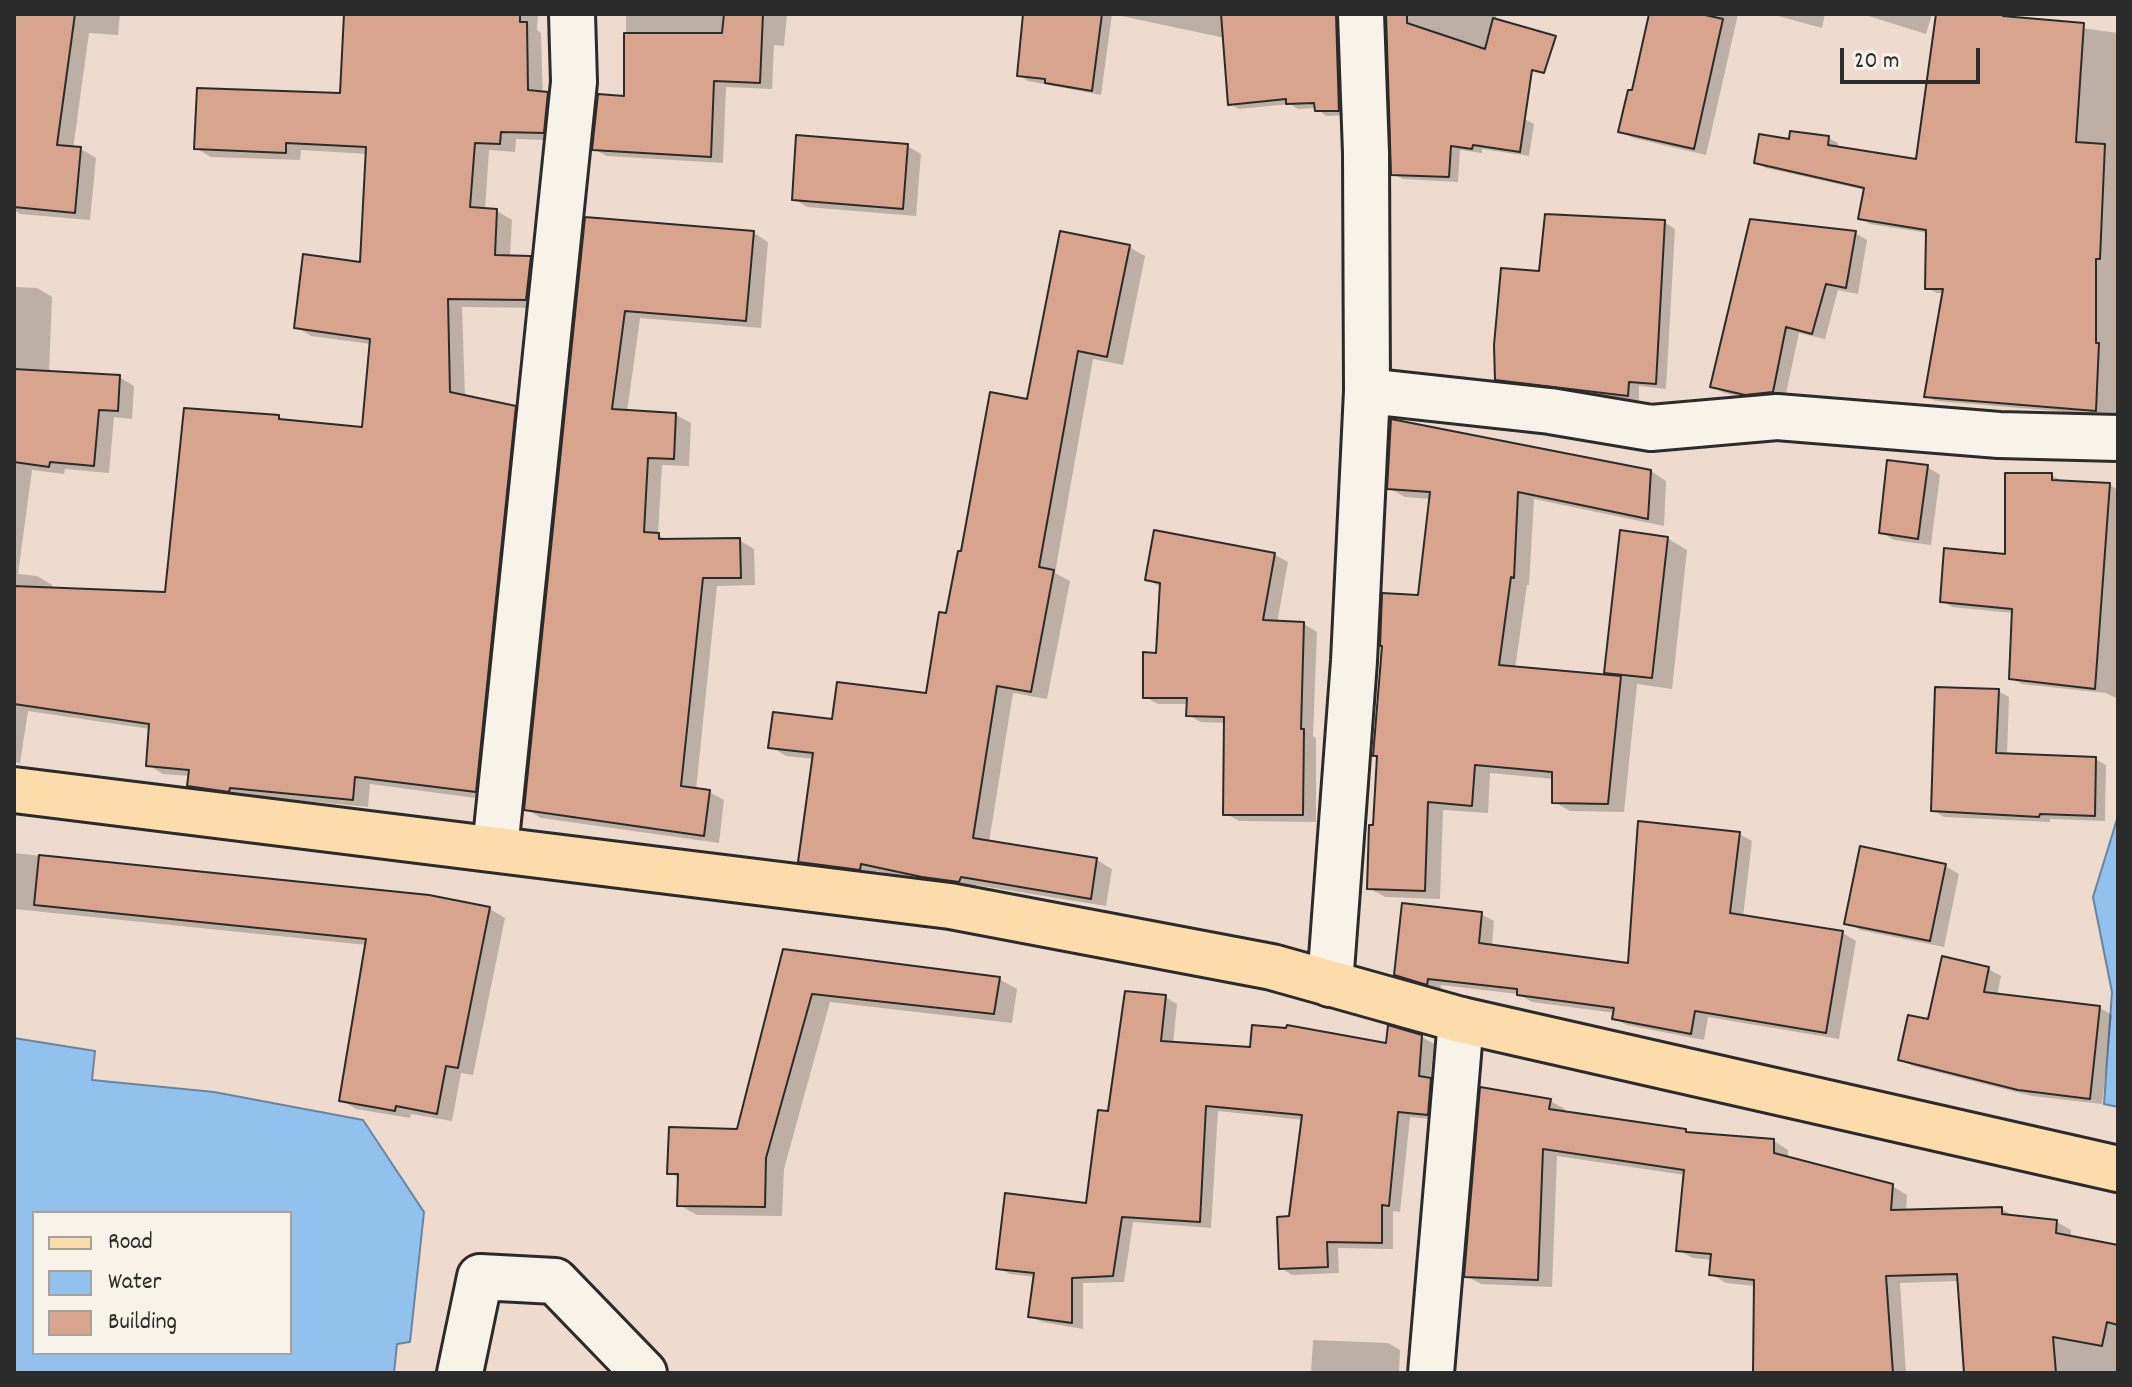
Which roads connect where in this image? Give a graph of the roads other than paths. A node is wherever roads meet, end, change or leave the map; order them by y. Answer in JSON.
{"nodes":[{"id":1,"x":572,"y":14,"type":"edge"},
{"id":2,"x":1361,"y":14,"type":"edge"},
{"id":3,"x":1367,"y":391,"type":"junction"},
{"id":4,"x":2118,"y":438,"type":"edge"},
{"id":5,"x":14,"y":790,"type":"edge"},
{"id":6,"x":495,"y":849,"type":"junction"},
{"id":7,"x":1330,"y":984,"type":"junction"},
{"id":8,"x":1461,"y":1020,"type":"junction"},
{"id":9,"x":2118,"y":1169,"type":"edge"},
{"id":10,"x":460,"y":1373,"type":"edge"},
{"id":11,"x":644,"y":1373,"type":"edge"},
{"id":12,"x":1431,"y":1373,"type":"edge"}],
"edges":[{"from":1,"to":6,"type":"street"},
{"from":2,"to":3,"type":"street"},
{"from":3,"to":4,"type":"street"},
{"from":3,"to":7,"type":"street"},
{"from":5,"to":6,"type":"main road"},
{"from":6,"to":7,"type":"main road"},
{"from":7,"to":8,"type":"main road"},
{"from":8,"to":9,"type":"main road"},
{"from":8,"to":12,"type":"street"},
{"from":10,"to":11,"type":"street"}]}
